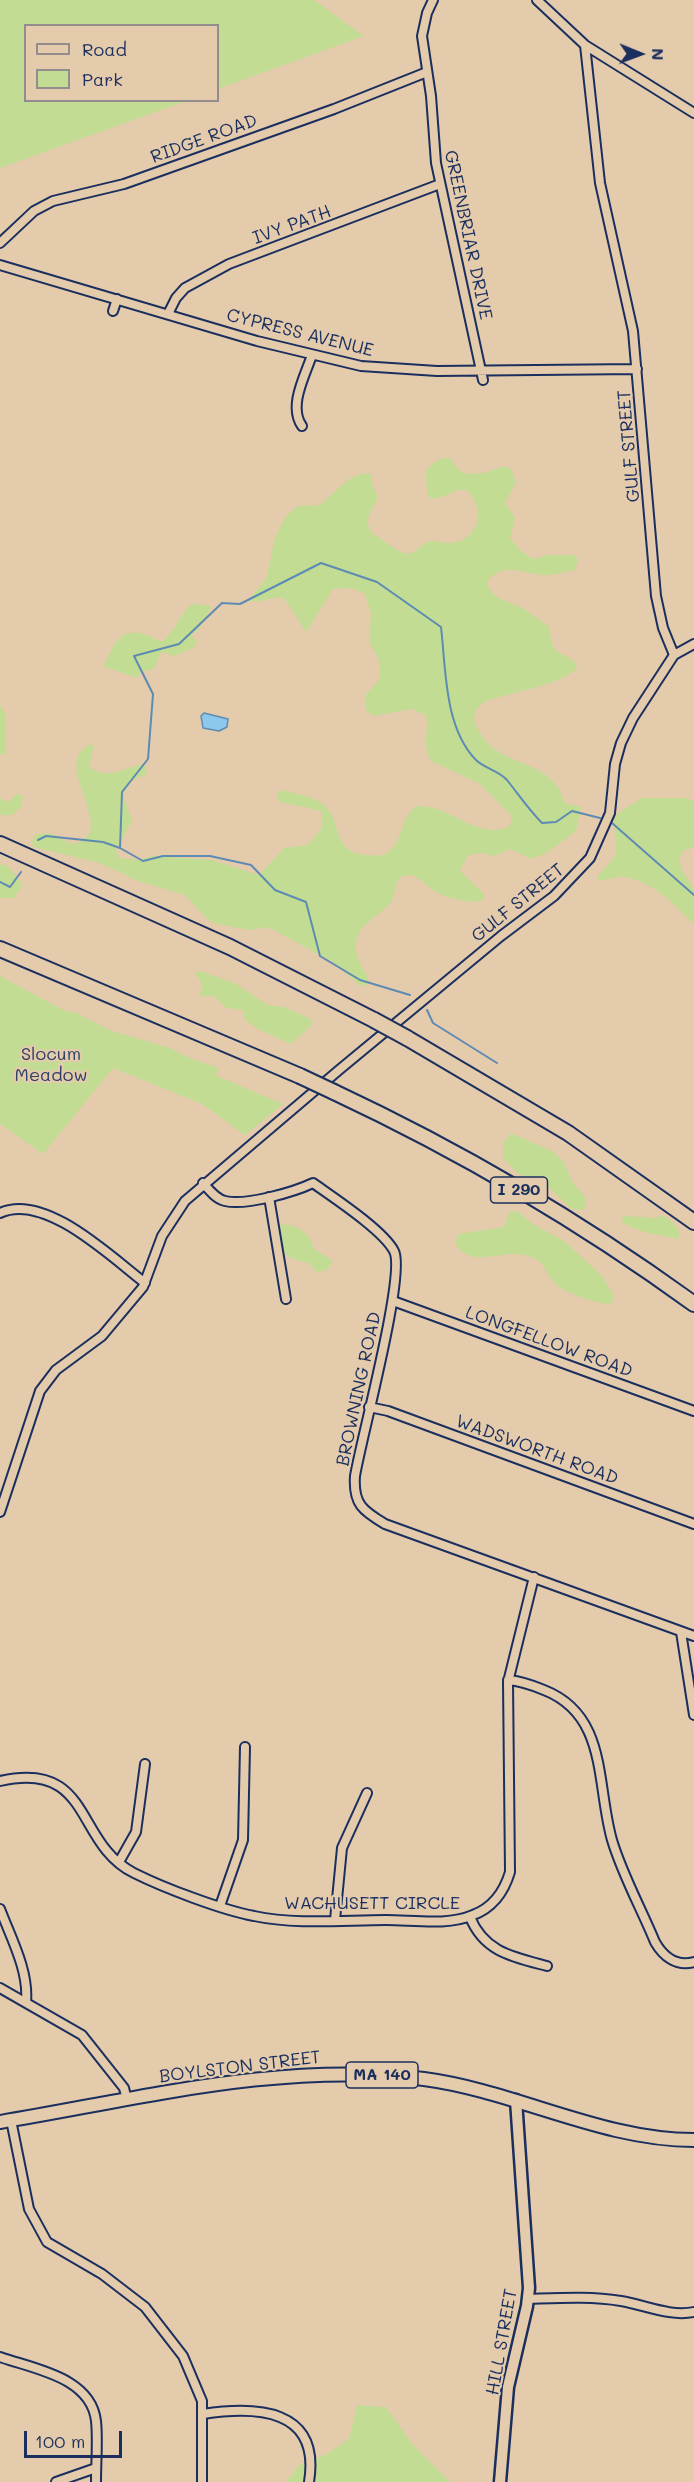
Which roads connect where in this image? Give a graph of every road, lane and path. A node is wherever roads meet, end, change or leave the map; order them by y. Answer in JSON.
{"nodes":[{"id":1,"x":433,"y":0,"type":"edge"},
{"id":2,"x":537,"y":0,"type":"edge"},
{"id":3,"x":585,"y":45,"type":"junction"},
{"id":4,"x":427,"y":72,"type":"junction"},
{"id":5,"x":694,"y":113,"type":"edge"},
{"id":6,"x":440,"y":184,"type":"junction"},
{"id":7,"x":0,"y":243,"type":"edge"},
{"id":8,"x":0,"y":265,"type":"edge"},
{"id":9,"x":117,"y":299,"type":"junction"},
{"id":10,"x":113,"y":311,"type":"dead end"},
{"id":11,"x":168,"y":314,"type":"junction"},
{"id":12,"x":312,"y":355,"type":"junction"},
{"id":13,"x":637,"y":369,"type":"junction"},
{"id":14,"x":481,"y":371,"type":"junction"},
{"id":15,"x":483,"y":380,"type":"dead end"},
{"id":16,"x":302,"y":426,"type":"dead end"},
{"id":17,"x":694,"y":644,"type":"edge"},
{"id":18,"x":674,"y":655,"type":"junction"},
{"id":19,"x":0,"y":844,"type":"edge"},
{"id":20,"x":0,"y":949,"type":"edge"},
{"id":21,"x":203,"y":1183,"type":"junction"},
{"id":22,"x":269,"y":1197,"type":"junction"},
{"id":23,"x":0,"y":1213,"type":"edge"},
{"id":24,"x":694,"y":1222,"type":"edge"},
{"id":25,"x":145,"y":1283,"type":"junction"},
{"id":26,"x":286,"y":1299,"type":"dead end"},
{"id":27,"x":393,"y":1301,"type":"junction"},
{"id":28,"x":694,"y":1304,"type":"edge"},
{"id":29,"x":369,"y":1407,"type":"junction"},
{"id":30,"x":694,"y":1411,"type":"edge"},
{"id":31,"x":0,"y":1512,"type":"edge"},
{"id":32,"x":694,"y":1524,"type":"edge"},
{"id":33,"x":534,"y":1577,"type":"junction"},
{"id":34,"x":681,"y":1632,"type":"junction"},
{"id":35,"x":694,"y":1636,"type":"edge"},
{"id":36,"x":508,"y":1680,"type":"junction"},
{"id":37,"x":694,"y":1715,"type":"edge"},
{"id":38,"x":244,"y":1747,"type":"dead end"},
{"id":39,"x":145,"y":1764,"type":"dead end"},
{"id":40,"x":0,"y":1781,"type":"edge"},
{"id":41,"x":367,"y":1793,"type":"dead end"},
{"id":42,"x":119,"y":1863,"type":"junction"},
{"id":43,"x":220,"y":1906,"type":"junction"},
{"id":44,"x":0,"y":1909,"type":"edge"},
{"id":45,"x":470,"y":1917,"type":"junction"},
{"id":46,"x":335,"y":1920,"type":"junction"},
{"id":47,"x":694,"y":1962,"type":"edge"},
{"id":48,"x":547,"y":1966,"type":"dead end"},
{"id":49,"x":0,"y":1988,"type":"edge"},
{"id":50,"x":26,"y":2002,"type":"junction"},
{"id":51,"x":127,"y":2100,"type":"junction"},
{"id":52,"x":516,"y":2100,"type":"junction"},
{"id":53,"x":6,"y":2121,"type":"edge"},
{"id":54,"x":694,"y":2140,"type":"edge"},
{"id":55,"x":529,"y":2299,"type":"junction"},
{"id":56,"x":694,"y":2312,"type":"edge"},
{"id":57,"x":0,"y":2357,"type":"edge"},
{"id":58,"x":203,"y":2414,"type":"junction"},
{"id":59,"x":96,"y":2468,"type":"junction"},
{"id":60,"x":56,"y":2482,"type":"edge"},
{"id":61,"x":96,"y":2482,"type":"edge"},
{"id":62,"x":202,"y":2482,"type":"edge"},
{"id":63,"x":309,"y":2482,"type":"edge"},
{"id":64,"x":500,"y":2482,"type":"edge"}],
"edges":[{"from":1,"to":4,"type":"street","name":"GREENBRIAR DRIVE"},
{"from":2,"to":3,"type":"street"},
{"from":3,"to":5,"type":"street"},
{"from":3,"to":13,"type":"street","name":"GULF STREET"},
{"from":4,"to":6,"type":"street","name":"GREENBRIAR DRIVE"},
{"from":4,"to":7,"type":"street","name":"RIDGE ROAD"},
{"from":6,"to":11,"type":"street","name":"IVY PATH"},
{"from":6,"to":14,"type":"street","name":"GREENBRIAR DRIVE"},
{"from":8,"to":9,"type":"street","name":"CYPRESS AVENUE"},
{"from":9,"to":10,"type":"street"},
{"from":9,"to":11,"type":"street","name":"CYPRESS AVENUE"},
{"from":11,"to":12,"type":"street","name":"CYPRESS AVENUE"},
{"from":12,"to":14,"type":"street","name":"CYPRESS AVENUE"},
{"from":12,"to":16,"type":"street"},
{"from":13,"to":14,"type":"street","name":"CYPRESS AVENUE"},
{"from":13,"to":18,"type":"street","name":"GULF STREET"},
{"from":14,"to":15,"type":"street","name":"GREENBRIAR DRIVE"},
{"from":17,"to":18,"type":"street"},
{"from":18,"to":21,"type":"street","name":"GULF STREET"},
{"from":19,"to":24,"type":"highway","bridge":true},
{"from":20,"to":28,"type":"highway","number":"I 290","bridge":true},
{"from":21,"to":22,"type":"street","name":"BROWNING ROAD"},
{"from":21,"to":25,"type":"street","name":"GULF STREET"},
{"from":22,"to":26,"type":"street"},
{"from":22,"to":27,"type":"street","name":"BROWNING ROAD"},
{"from":23,"to":25,"type":"street"},
{"from":25,"to":31,"type":"street","name":"GULF STREET"},
{"from":27,"to":29,"type":"street","name":"BROWNING ROAD"},
{"from":27,"to":30,"type":"street","name":"LONGFELLOW ROAD"},
{"from":29,"to":32,"type":"street","name":"WADSWORTH ROAD"},
{"from":29,"to":33,"type":"street","name":"BROWNING ROAD"},
{"from":33,"to":34,"type":"street","name":"BROWNING ROAD"},
{"from":33,"to":36,"type":"street","name":"WACHUSETT CIRCLE"},
{"from":34,"to":35,"type":"street","name":"BROWNING ROAD"},
{"from":34,"to":37,"type":"street"},
{"from":36,"to":45,"type":"street","name":"WACHUSETT CIRCLE"},
{"from":36,"to":47,"type":"street"},
{"from":38,"to":43,"type":"street"},
{"from":39,"to":42,"type":"street"},
{"from":40,"to":42,"type":"street","name":"WACHUSETT CIRCLE"},
{"from":41,"to":46,"type":"street"},
{"from":42,"to":43,"type":"street","name":"WACHUSETT CIRCLE"},
{"from":43,"to":46,"type":"street","name":"WACHUSETT CIRCLE"},
{"from":44,"to":50,"type":"street"},
{"from":45,"to":46,"type":"street","name":"WACHUSETT CIRCLE"},
{"from":45,"to":48,"type":"street"},
{"from":49,"to":50,"type":"street"},
{"from":50,"to":51,"type":"street"},
{"from":51,"to":52,"type":"main road","name":"BOYLSTON STREET","number":"MA 140"},
{"from":51,"to":53,"type":"main road","name":"BOYLSTON STREET","number":"MA 140"},
{"from":52,"to":54,"type":"main road","name":"BOYLSTON STREET","number":"MA 140"},
{"from":52,"to":55,"type":"street","name":"HILL STREET"},
{"from":53,"to":58,"type":"street"},
{"from":55,"to":56,"type":"street"},
{"from":55,"to":64,"type":"street","name":"HILL STREET"},
{"from":57,"to":59,"type":"street"},
{"from":58,"to":62,"type":"street"},
{"from":58,"to":63,"type":"street"},
{"from":59,"to":60,"type":"street"},
{"from":59,"to":61,"type":"street"}]}
